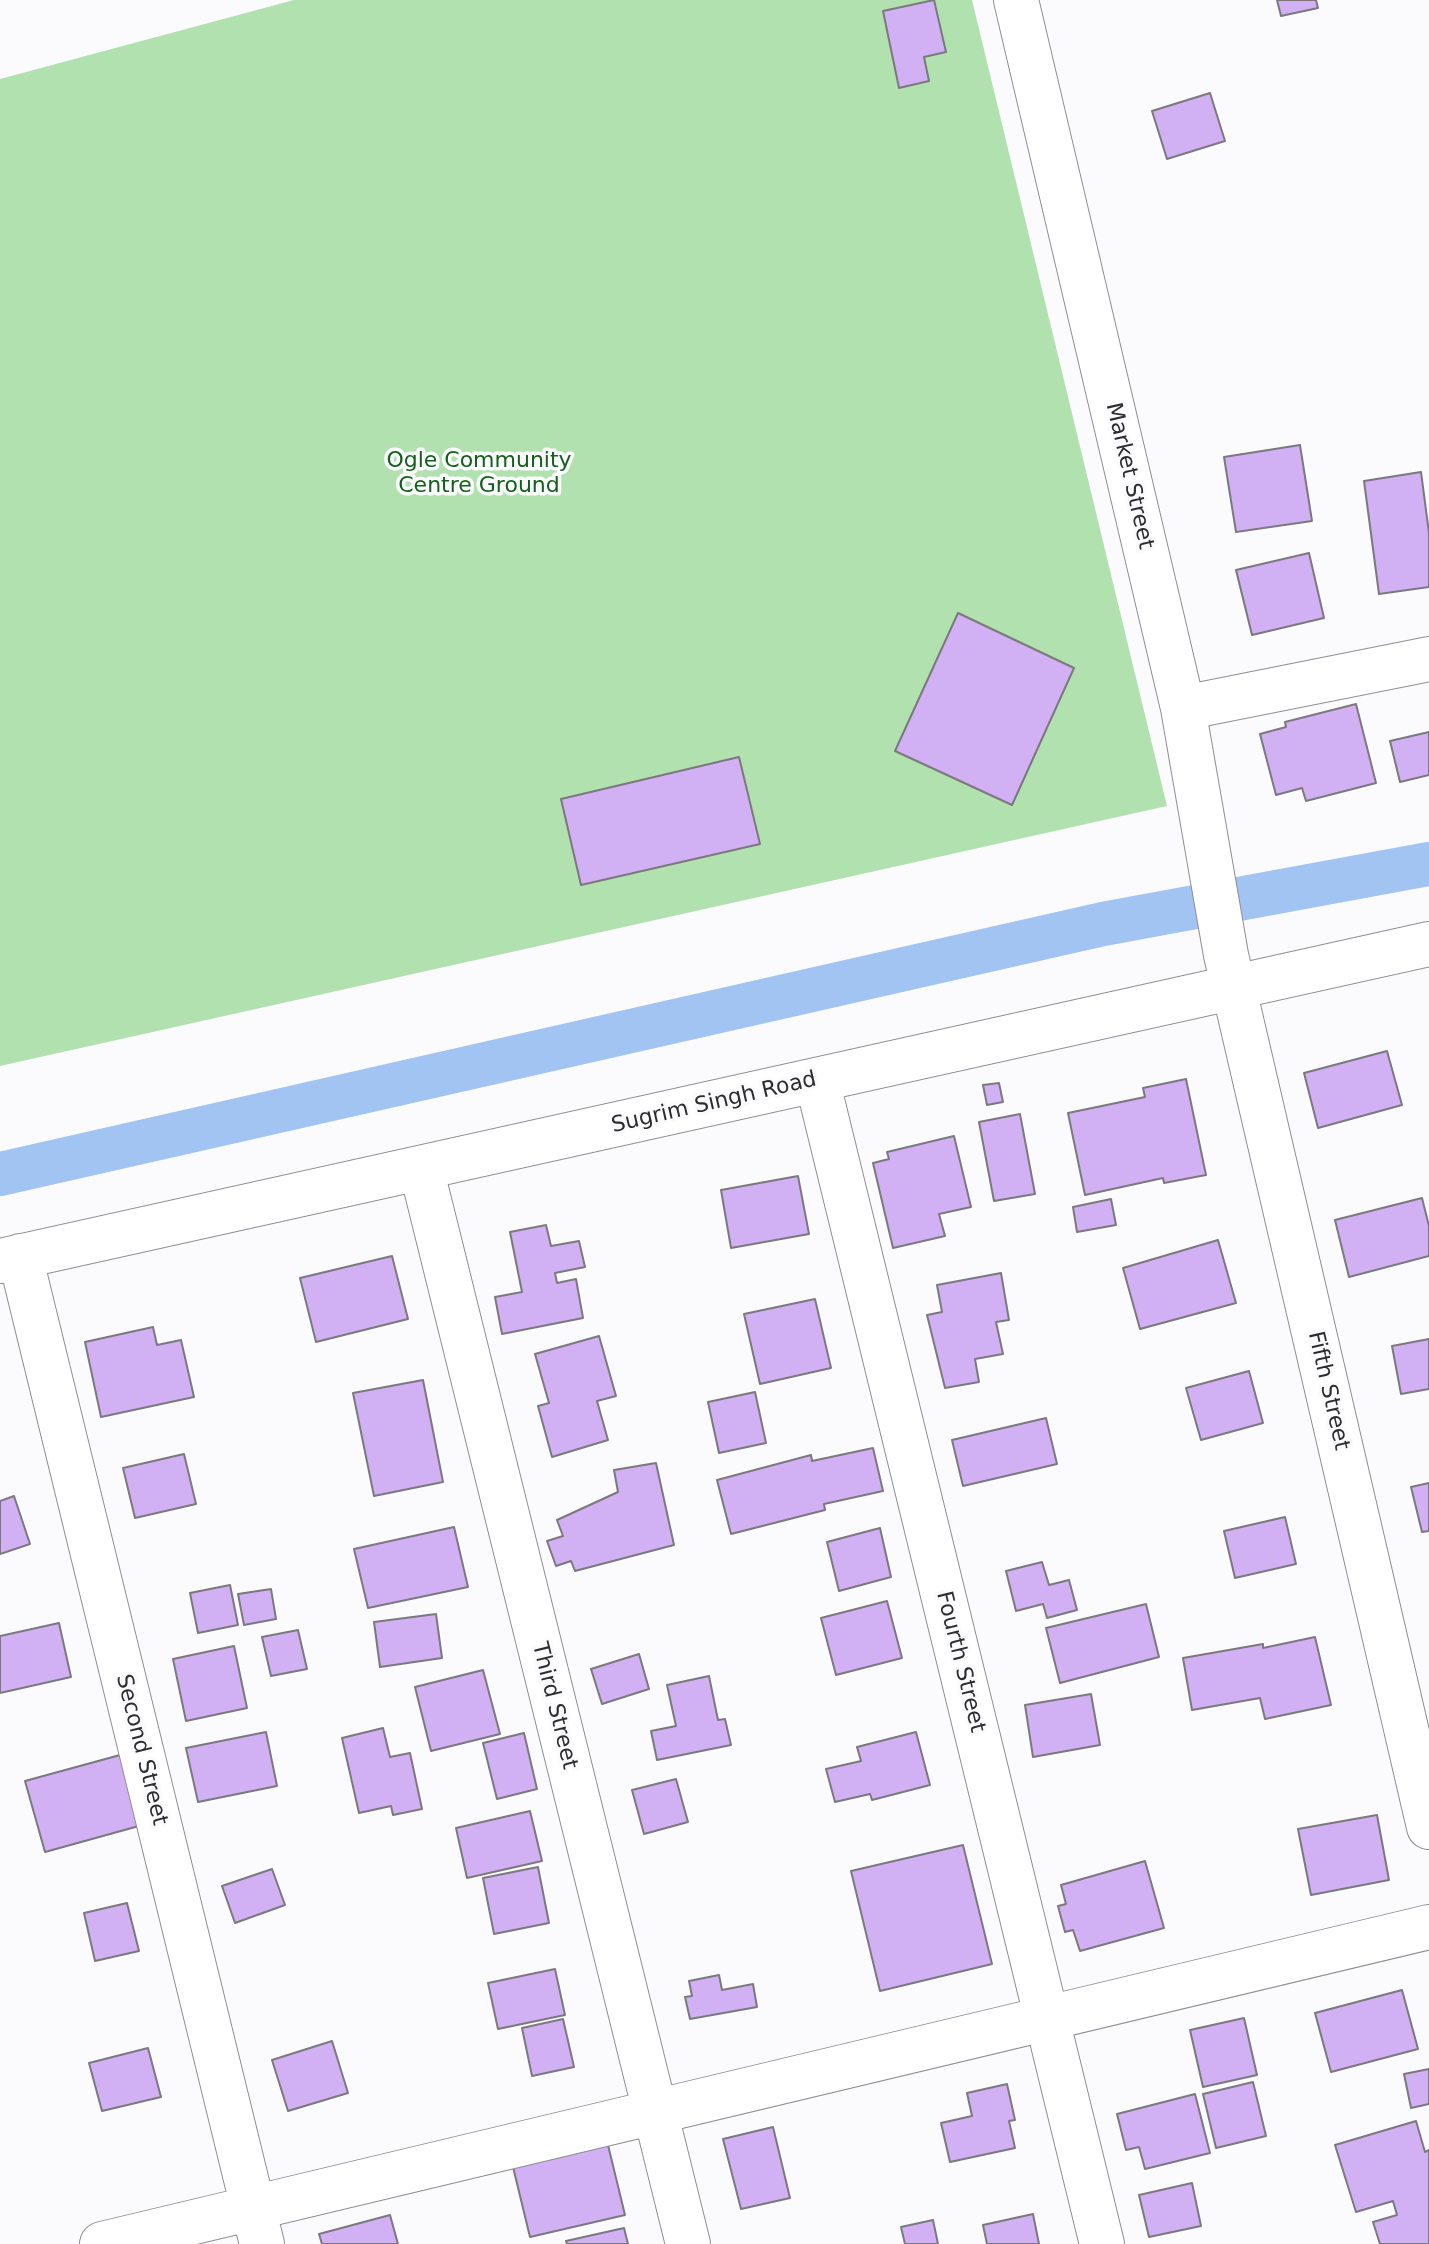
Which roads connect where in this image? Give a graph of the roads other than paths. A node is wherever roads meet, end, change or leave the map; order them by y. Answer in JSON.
{"nodes":[{"id":1,"x":1016,"y":0,"type":"edge"},
{"id":2,"x":1429,"y":659,"type":"edge"},
{"id":3,"x":1183,"y":708,"type":"junction"},
{"id":4,"x":1429,"y":944,"type":"edge"},
{"id":5,"x":1230,"y":971,"type":"junction"},
{"id":6,"x":817,"y":1080,"type":"junction"},
{"id":7,"x":421,"y":1168,"type":"junction"},
{"id":8,"x":10,"y":1259,"type":"edge"},
{"id":9,"x":1429,"y":1827,"type":"edge"},
{"id":10,"x":1429,"y":1927,"type":"edge"},
{"id":11,"x":1047,"y":2018,"type":"junction"},
{"id":12,"x":654,"y":2111,"type":"junction"},
{"id":13,"x":257,"y":2226,"type":"edge"},
{"id":14,"x":102,"y":2244,"type":"edge"},
{"id":15,"x":688,"y":2244,"type":"edge"},
{"id":16,"x":1102,"y":2244,"type":"edge"}],
"edges":[{"from":1,"to":3,"type":"street","name":"Market Street"},
{"from":2,"to":3,"type":"street"},
{"from":3,"to":5,"type":"street","name":"Market Street"},
{"from":4,"to":5,"type":"street","name":"Sugrim Singh Road"},
{"from":5,"to":6,"type":"street","name":"Sugrim Singh Road"},
{"from":5,"to":9,"type":"street","name":"Fifth Street"},
{"from":6,"to":7,"type":"street","name":"Sugrim Singh Road"},
{"from":6,"to":11,"type":"street","name":"Fourth Street"},
{"from":7,"to":8,"type":"street","name":"Sugrim Singh Road"},
{"from":7,"to":12,"type":"street","name":"Third Street"},
{"from":8,"to":13,"type":"street","name":"Second Street"},
{"from":10,"to":11,"type":"street"},
{"from":11,"to":12,"type":"street"},
{"from":11,"to":16,"type":"street","name":"Fourth Street"},
{"from":12,"to":13,"type":"street"},
{"from":12,"to":15,"type":"street","name":"Third Street"},
{"from":13,"to":14,"type":"street"}]}
